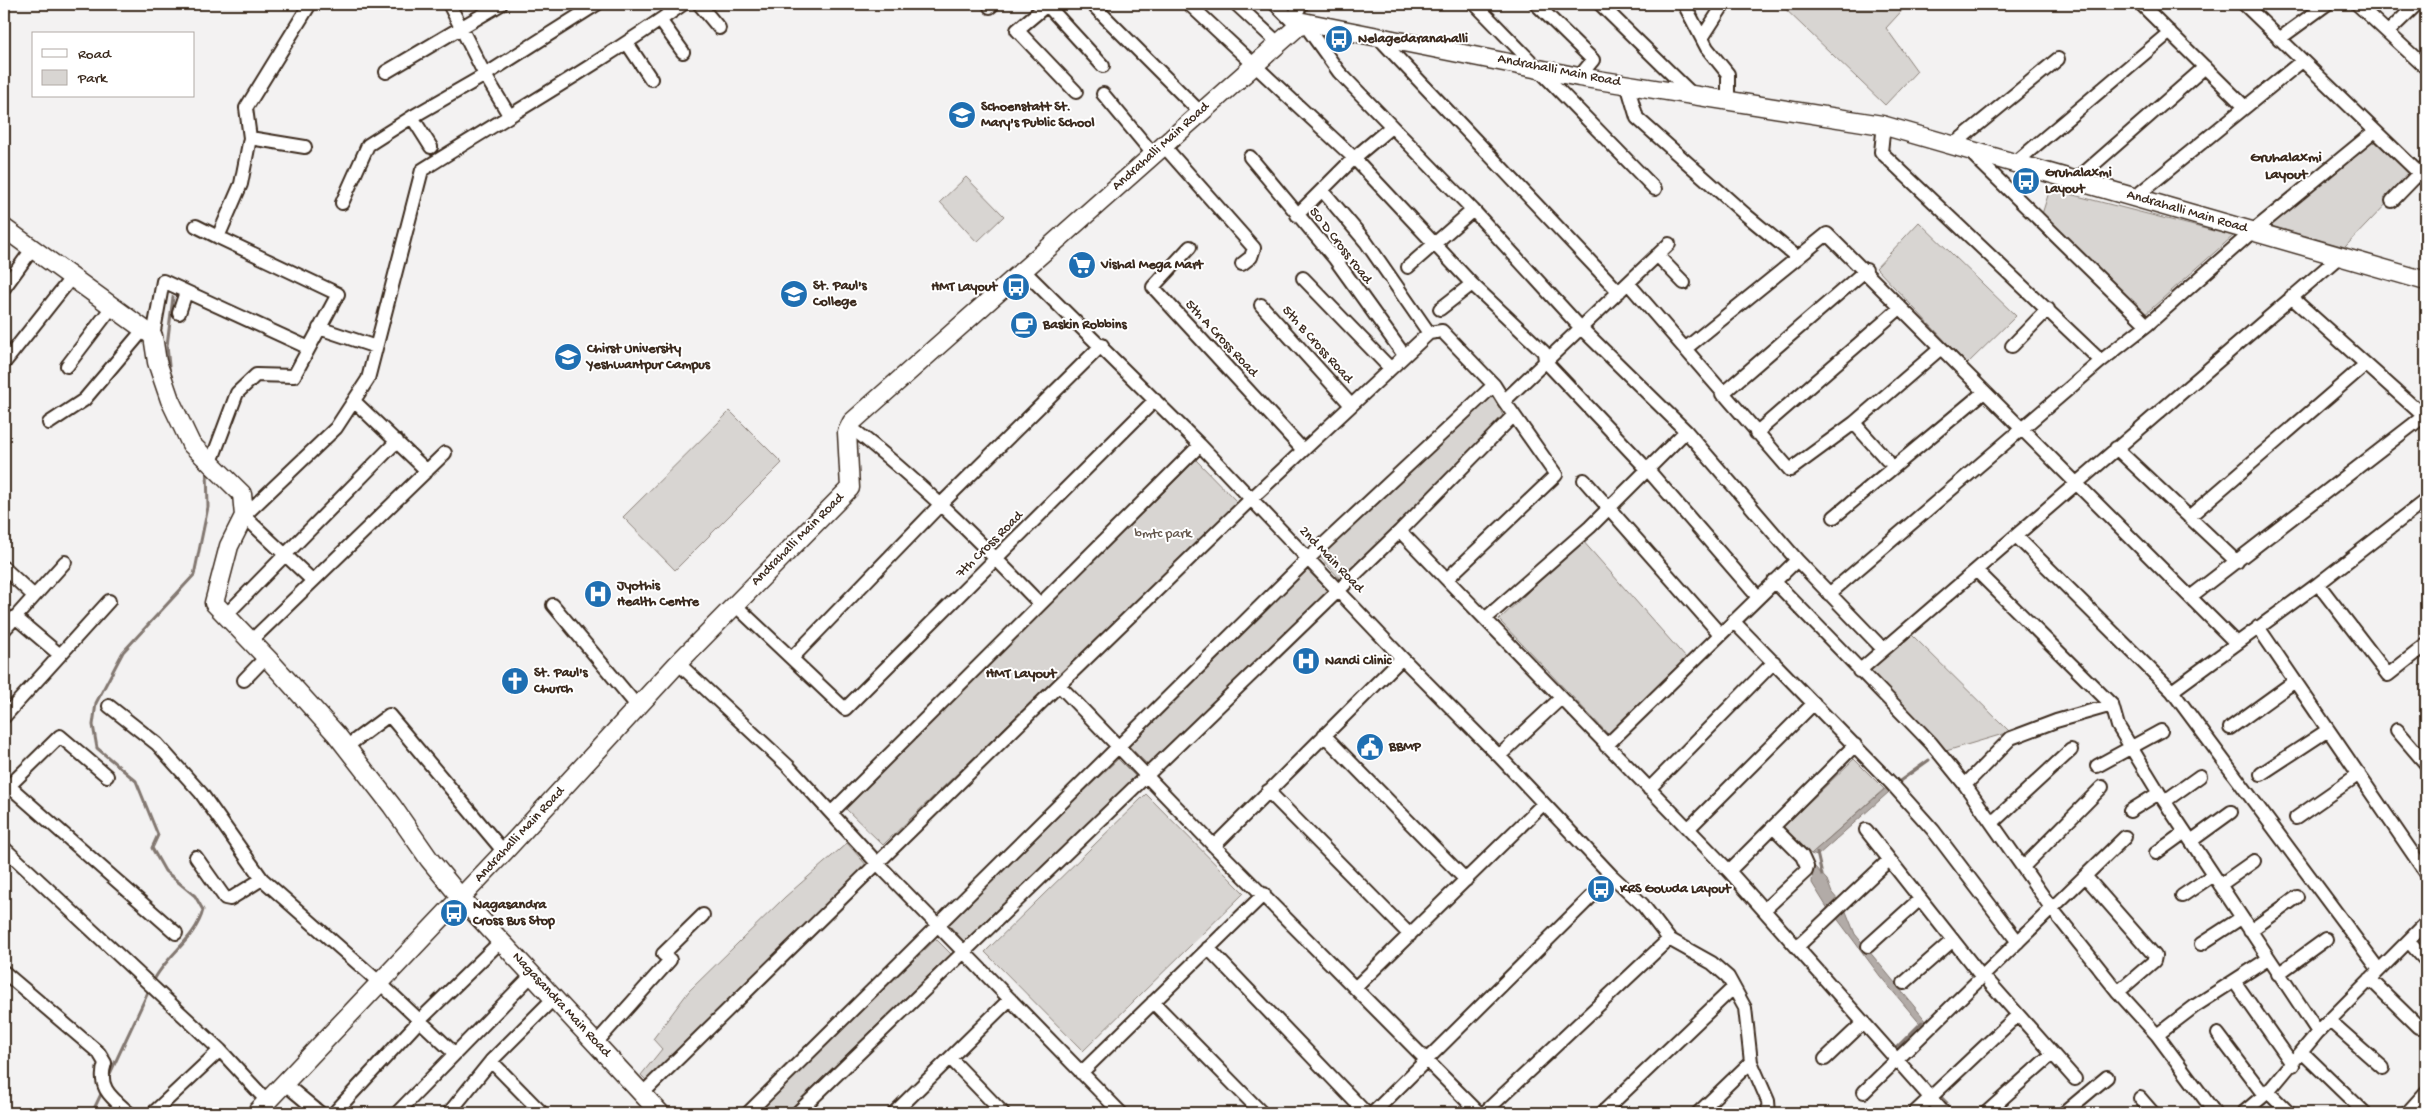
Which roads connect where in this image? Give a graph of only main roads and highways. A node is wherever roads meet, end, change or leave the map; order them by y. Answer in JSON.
{"nodes":[{"id":1,"x":4,"y":228,"type":"edge"},
{"id":2,"x":2426,"y":280,"type":"edge"},
{"id":3,"x":461,"y":898,"type":"junction"},
{"id":4,"x":262,"y":1107,"type":"edge"},
{"id":5,"x":660,"y":1113,"type":"edge"}],
"edges":[{"from":1,"to":3,"type":"main road","name":"Nagasandra Main Road"},
{"from":2,"to":3,"type":"main road","name":"Andrahalli Main Road"},
{"from":3,"to":4,"type":"main road","name":"Andrahalli Main Road"},
{"from":3,"to":5,"type":"main road","name":"Nagasandra Main Road"}]}
